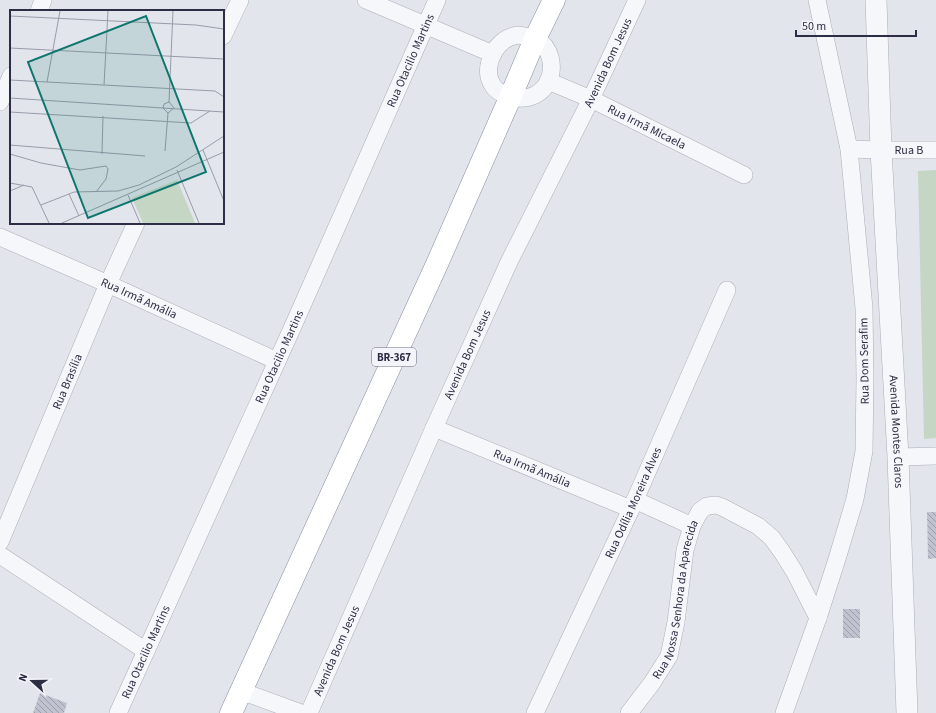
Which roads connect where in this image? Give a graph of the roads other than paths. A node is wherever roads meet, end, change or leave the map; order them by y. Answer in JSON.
{"nodes":[{"id":1,"x":43,"y":0,"type":"edge"},
{"id":2,"x":240,"y":0,"type":"edge"},
{"id":3,"x":366,"y":0,"type":"edge"},
{"id":4,"x":437,"y":0,"type":"edge"},
{"id":5,"x":554,"y":0,"type":"edge"},
{"id":6,"x":637,"y":0,"type":"edge"},
{"id":7,"x":817,"y":0,"type":"edge"},
{"id":8,"x":876,"y":0,"type":"edge"},
{"id":9,"x":39,"y":10,"type":"edge"},
{"id":10,"x":426,"y":25,"type":"junction"},
{"id":11,"x":224,"y":34,"type":"edge"},
{"id":12,"x":535,"y":39,"type":"junction"},
{"id":13,"x":493,"y":54,"type":"junction"},
{"id":14,"x":10,"y":78,"type":"edge"},
{"id":15,"x":548,"y":81,"type":"junction"},
{"id":16,"x":510,"y":98,"type":"junction"},
{"id":17,"x":591,"y":99,"type":"junction"},
{"id":18,"x":0,"y":102,"type":"edge"},
{"id":19,"x":849,"y":149,"type":"junction"},
{"id":20,"x":881,"y":150,"type":"junction"},
{"id":21,"x":936,"y":150,"type":"edge"},
{"id":22,"x":744,"y":175,"type":"dead end"},
{"id":23,"x":136,"y":224,"type":"edge"},
{"id":24,"x":0,"y":237,"type":"edge"},
{"id":25,"x":108,"y":284,"type":"junction"},
{"id":26,"x":727,"y":290,"type":"dead end"},
{"id":27,"x":277,"y":361,"type":"junction"},
{"id":28,"x":434,"y":428,"type":"junction"},
{"id":29,"x":936,"y":456,"type":"edge"},
{"id":30,"x":898,"y":457,"type":"junction"},
{"id":31,"x":633,"y":504,"type":"junction"},
{"id":32,"x":692,"y":526,"type":"junction"},
{"id":33,"x":0,"y":542,"type":"edge"},
{"id":34,"x":0,"y":555,"type":"edge"},
{"id":35,"x":818,"y":618,"type":"junction"},
{"id":36,"x":146,"y":651,"type":"junction"},
{"id":37,"x":241,"y":691,"type":"junction"},
{"id":38,"x":118,"y":713,"type":"edge"},
{"id":39,"x":231,"y":713,"type":"edge"},
{"id":40,"x":301,"y":713,"type":"edge"},
{"id":41,"x":309,"y":713,"type":"edge"},
{"id":42,"x":535,"y":713,"type":"edge"},
{"id":43,"x":629,"y":713,"type":"edge"},
{"id":44,"x":784,"y":713,"type":"edge"},
{"id":45,"x":907,"y":713,"type":"edge"}],
"edges":[{"from":1,"to":9,"type":"street"},
{"from":2,"to":11,"type":"street"},
{"from":3,"to":10,"type":"street"},
{"from":4,"to":10,"type":"street","name":"Rua Otacilio Martins"},
{"from":5,"to":12,"type":"highway","number":"BR-367"},
{"from":6,"to":17,"type":"street","name":"Avenida Bom Jesus"},
{"from":7,"to":19,"type":"street","name":"Rua Dom Serafim"},
{"from":8,"to":20,"type":"street","name":"Avenida Montes Claros"},
{"from":10,"to":13,"type":"street"},
{"from":10,"to":27,"type":"street","name":"Rua Otacilio Martins"},
{"from":12,"to":13,"type":"street"},
{"from":12,"to":15,"type":"street"},
{"from":12,"to":16,"type":"highway","number":"BR-367"},
{"from":13,"to":16,"type":"street"},
{"from":14,"to":18,"type":"street"},
{"from":15,"to":16,"type":"street"},
{"from":15,"to":17,"type":"street","name":"Rua Irmã Micaela"},
{"from":16,"to":37,"type":"highway","number":"BR-367"},
{"from":17,"to":22,"type":"street","name":"Rua Irmã Micaela"},
{"from":17,"to":28,"type":"street","name":"Avenida Bom Jesus"},
{"from":19,"to":20,"type":"street","name":"Rua B"},
{"from":19,"to":35,"type":"street","name":"Rua Dom Serafim"},
{"from":20,"to":21,"type":"street","name":"Rua B"},
{"from":20,"to":30,"type":"street","name":"Avenida Montes Claros"},
{"from":23,"to":25,"type":"street","name":"Rua Brasília"},
{"from":24,"to":25,"type":"street","name":"Rua Irmã Amália"},
{"from":25,"to":27,"type":"street","name":"Rua Irmã Amália"},
{"from":25,"to":33,"type":"street","name":"Rua Brasília"},
{"from":26,"to":31,"type":"street","name":"Rua Odília Moreira Alves"},
{"from":27,"to":36,"type":"street","name":"Rua Otacilio Martins"},
{"from":28,"to":31,"type":"street","name":"Rua Irmã Amália"},
{"from":28,"to":41,"type":"street","name":"Avenida Bom Jesus"},
{"from":29,"to":30,"type":"street"},
{"from":30,"to":45,"type":"street","name":"Avenida Montes Claros"},
{"from":31,"to":32,"type":"street","name":"Rua Irmã Amália"},
{"from":31,"to":42,"type":"street","name":"Rua Odília Moreira Alves"},
{"from":32,"to":35,"type":"street","name":"Rua Nossa Senhora da Aparecida"},
{"from":32,"to":43,"type":"street","name":"Rua Nossa Senhora da Aparecida"},
{"from":34,"to":36,"type":"street"},
{"from":35,"to":44,"type":"street","name":"Rua Dom Serafim"},
{"from":36,"to":38,"type":"street","name":"Rua Otacilio Martins"},
{"from":37,"to":39,"type":"highway","number":"BR-367"},
{"from":37,"to":40,"type":"street"}]}
